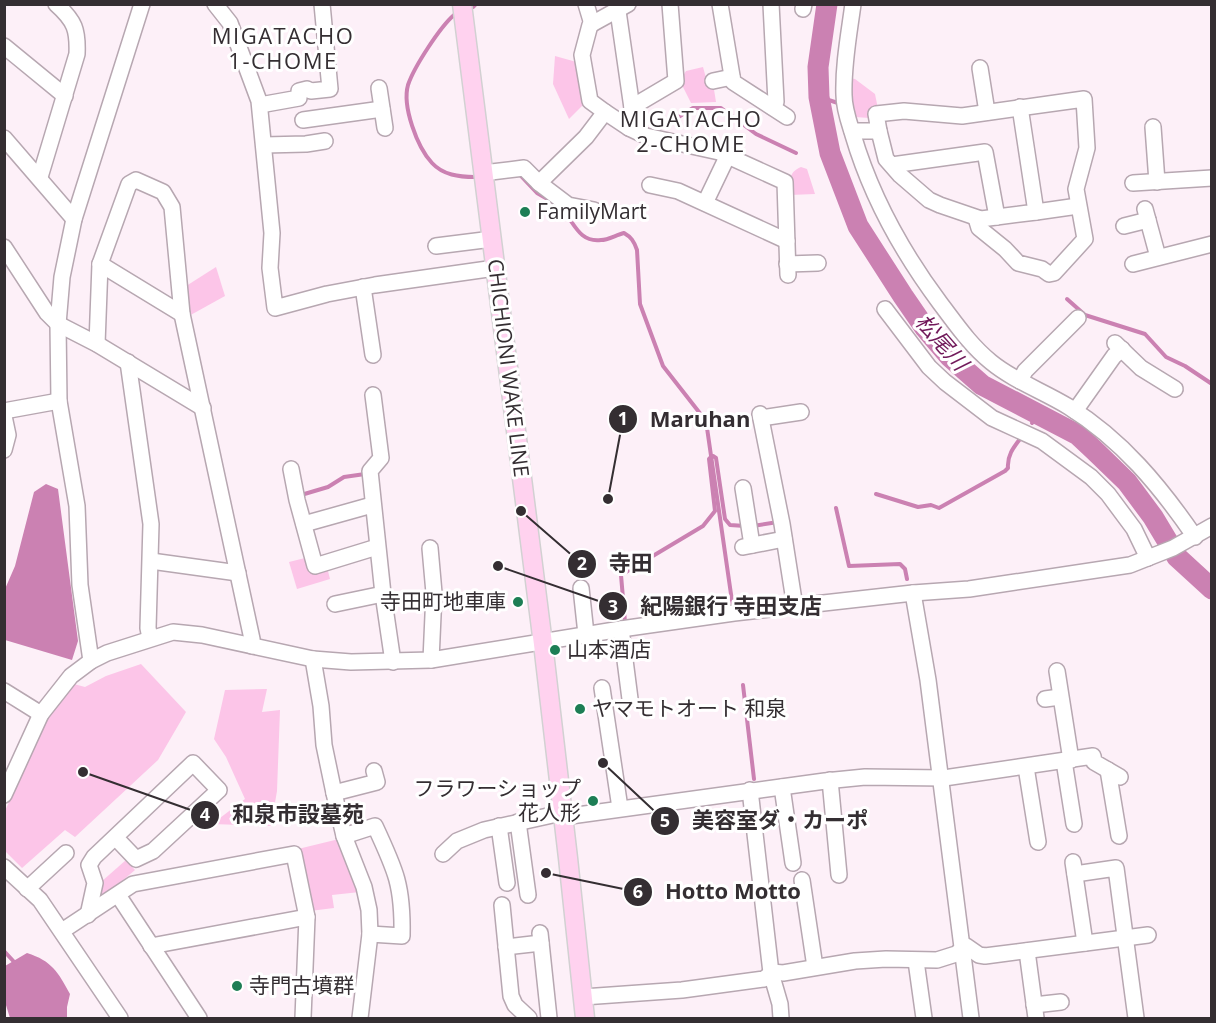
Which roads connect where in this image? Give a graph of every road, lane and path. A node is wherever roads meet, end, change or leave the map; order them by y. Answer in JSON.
{"nodes":[{"id":1,"x":56,"y":4,"type":"edge"},
{"id":2,"x":142,"y":4,"type":"edge"},
{"id":3,"x":215,"y":4,"type":"edge"},
{"id":4,"x":462,"y":4,"type":"edge"},
{"id":5,"x":586,"y":4,"type":"edge"},
{"id":6,"x":670,"y":4,"type":"edge"},
{"id":7,"x":720,"y":4,"type":"edge"},
{"id":8,"x":771,"y":4,"type":"edge"},
{"id":9,"x":853,"y":4,"type":"edge"},
{"id":10,"x":623,"y":8,"type":"edge"},
{"id":11,"x":326,"y":10,"type":"edge"},
{"id":12,"x":592,"y":24,"type":"junction"},
{"id":13,"x":4,"y":46,"type":"edge"},
{"id":14,"x":980,"y":68,"type":"dead end"},
{"id":15,"x":732,"y":77,"type":"junction"},
{"id":16,"x":712,"y":81,"type":"dead end"},
{"id":17,"x":379,"y":88,"type":"dead end"},
{"id":18,"x":65,"y":96,"type":"junction"},
{"id":19,"x":299,"y":98,"type":"junction"},
{"id":20,"x":260,"y":105,"type":"junction"},
{"id":21,"x":632,"y":107,"type":"junction"},
{"id":22,"x":772,"y":107,"type":"junction"},
{"id":23,"x":1020,"y":107,"type":"junction"},
{"id":24,"x":382,"y":109,"type":"junction"},
{"id":25,"x":605,"y":112,"type":"junction"},
{"id":26,"x":987,"y":112,"type":"junction"},
{"id":27,"x":787,"y":117,"type":"dead end"},
{"id":28,"x":303,"y":120,"type":"junction"},
{"id":29,"x":1153,"y":127,"type":"dead end"},
{"id":30,"x":385,"y":128,"type":"dead end"},
{"id":31,"x":629,"y":128,"type":"junction"},
{"id":32,"x":852,"y":131,"type":"junction"},
{"id":33,"x":879,"y":131,"type":"junction"},
{"id":34,"x":4,"y":138,"type":"edge"},
{"id":35,"x":326,"y":141,"type":"dead end"},
{"id":36,"x":306,"y":144,"type":"junction"},
{"id":37,"x":264,"y":145,"type":"junction"},
{"id":38,"x":728,"y":155,"type":"junction"},
{"id":39,"x":892,"y":165,"type":"junction"},
{"id":40,"x":483,"y":173,"type":"junction"},
{"id":41,"x":40,"y":177,"type":"junction"},
{"id":42,"x":1212,"y":178,"type":"edge"},
{"id":43,"x":1158,"y":182,"type":"junction"},
{"id":44,"x":539,"y":183,"type":"junction"},
{"id":45,"x":1133,"y":183,"type":"dead end"},
{"id":46,"x":650,"y":185,"type":"dead end"},
{"id":47,"x":705,"y":202,"type":"junction"},
{"id":48,"x":1078,"y":206,"type":"junction"},
{"id":49,"x":594,"y":210,"type":"dead end"},
{"id":50,"x":1036,"y":212,"type":"junction"},
{"id":51,"x":997,"y":217,"type":"junction"},
{"id":52,"x":976,"y":218,"type":"junction"},
{"id":53,"x":74,"y":219,"type":"junction"},
{"id":54,"x":1124,"y":226,"type":"dead end"},
{"id":55,"x":492,"y":239,"type":"junction"},
{"id":56,"x":787,"y":241,"type":"junction"},
{"id":57,"x":1212,"y":244,"type":"edge"},
{"id":58,"x":436,"y":246,"type":"dead end"},
{"id":59,"x":4,"y":247,"type":"edge"},
{"id":60,"x":1158,"y":257,"type":"junction"},
{"id":61,"x":818,"y":263,"type":"dead end"},
{"id":62,"x":100,"y":264,"type":"junction"},
{"id":63,"x":1133,"y":264,"type":"dead end"},
{"id":64,"x":495,"y":268,"type":"junction"},
{"id":65,"x":363,"y":287,"type":"junction"},
{"id":66,"x":885,"y":309,"type":"dead end"},
{"id":67,"x":182,"y":314,"type":"junction"},
{"id":68,"x":58,"y":324,"type":"junction"},
{"id":69,"x":1079,"y":324,"type":"dead end"},
{"id":70,"x":97,"y":344,"type":"junction"},
{"id":71,"x":373,"y":355,"type":"dead end"},
{"id":72,"x":128,"y":362,"type":"junction"},
{"id":73,"x":1020,"y":381,"type":"junction"},
{"id":74,"x":1175,"y":389,"type":"dead end"},
{"id":75,"x":373,"y":395,"type":"dead end"},
{"id":76,"x":59,"y":401,"type":"junction"},
{"id":77,"x":203,"y":408,"type":"junction"},
{"id":78,"x":1075,"y":411,"type":"junction"},
{"id":79,"x":801,"y":412,"type":"dead end"},
{"id":80,"x":4,"y":413,"type":"edge"},
{"id":81,"x":4,"y":450,"type":"edge"},
{"id":82,"x":291,"y":469,"type":"dead end"},
{"id":83,"x":741,"y":495,"type":"dead end"},
{"id":84,"x":372,"y":505,"type":"junction"},
{"id":85,"x":304,"y":524,"type":"junction"},
{"id":86,"x":1212,"y":526,"type":"edge"},
{"id":87,"x":1193,"y":538,"type":"junction"},
{"id":88,"x":784,"y":539,"type":"junction"},
{"id":89,"x":377,"y":547,"type":"junction"},
{"id":90,"x":430,"y":548,"type":"dead end"},
{"id":91,"x":1150,"y":558,"type":"junction"},
{"id":92,"x":151,"y":561,"type":"junction"},
{"id":93,"x":238,"y":573,"type":"junction"},
{"id":94,"x":581,"y":588,"type":"dead end"},
{"id":95,"x":913,"y":593,"type":"junction"},
{"id":96,"x":383,"y":594,"type":"junction"},
{"id":97,"x":335,"y":604,"type":"dead end"},
{"id":98,"x":795,"y":607,"type":"junction"},
{"id":99,"x":621,"y":629,"type":"junction"},
{"id":100,"x":586,"y":634,"type":"junction"},
{"id":101,"x":150,"y":638,"type":"junction"},
{"id":102,"x":542,"y":642,"type":"junction"},
{"id":103,"x":252,"y":646,"type":"junction"},
{"id":104,"x":313,"y":659,"type":"junction"},
{"id":105,"x":431,"y":660,"type":"junction"},
{"id":106,"x":91,"y":661,"type":"junction"},
{"id":107,"x":393,"y":662,"type":"junction"},
{"id":108,"x":1057,"y":671,"type":"dead end"},
{"id":109,"x":602,"y":688,"type":"dead end"},
{"id":110,"x":4,"y":691,"type":"edge"},
{"id":111,"x":630,"y":699,"type":"dead end"},
{"id":112,"x":41,"y":714,"type":"junction"},
{"id":113,"x":1068,"y":761,"type":"junction"},
{"id":114,"x":1026,"y":767,"type":"junction"},
{"id":115,"x":374,"y":771,"type":"dead end"},
{"id":116,"x":940,"y":777,"type":"junction"},
{"id":117,"x":830,"y":780,"type":"junction"},
{"id":118,"x":782,"y":786,"type":"junction"},
{"id":119,"x":750,"y":790,"type":"junction"},
{"id":120,"x":334,"y":793,"type":"junction"},
{"id":121,"x":4,"y":795,"type":"edge"},
{"id":122,"x":620,"y":808,"type":"junction"},
{"id":123,"x":563,"y":817,"type":"junction"},
{"id":124,"x":518,"y":822,"type":"junction"},
{"id":125,"x":1074,"y":824,"type":"dead end"},
{"id":126,"x":499,"y":826,"type":"junction"},
{"id":127,"x":344,"y":836,"type":"junction"},
{"id":128,"x":1119,"y":836,"type":"dead end"},
{"id":129,"x":115,"y":837,"type":"junction"},
{"id":130,"x":1038,"y":842,"type":"dead end"},
{"id":131,"x":66,"y":853,"type":"dead end"},
{"id":132,"x":443,"y":854,"type":"dead end"},
{"id":133,"x":793,"y":863,"type":"dead end"},
{"id":134,"x":4,"y":867,"type":"edge"},
{"id":135,"x":839,"y":875,"type":"dead end"},
{"id":136,"x":802,"y":880,"type":"dead end"},
{"id":137,"x":507,"y":883,"type":"dead end"},
{"id":138,"x":27,"y":888,"type":"junction"},
{"id":139,"x":118,"y":895,"type":"junction"},
{"id":140,"x":528,"y":895,"type":"dead end"},
{"id":141,"x":502,"y":905,"type":"dead end"},
{"id":142,"x":88,"y":915,"type":"junction"},
{"id":143,"x":307,"y":917,"type":"junction"},
{"id":144,"x":62,"y":931,"type":"junction"},
{"id":145,"x":370,"y":934,"type":"junction"},
{"id":146,"x":1148,"y":935,"type":"dead end"},
{"id":147,"x":1126,"y":938,"type":"junction"},
{"id":148,"x":1085,"y":943,"type":"junction"},
{"id":149,"x":151,"y":946,"type":"junction"},
{"id":150,"x":506,"y":947,"type":"junction"},
{"id":151,"x":961,"y":950,"type":"junction"},
{"id":152,"x":1027,"y":951,"type":"junction"},
{"id":153,"x":916,"y":961,"type":"junction"},
{"id":154,"x":815,"y":967,"type":"junction"},
{"id":155,"x":774,"y":973,"type":"junction"},
{"id":156,"x":583,"y":997,"type":"junction"},
{"id":157,"x":1061,"y":1002,"type":"dead end"},
{"id":158,"x":1035,"y":1012,"type":"edge"},
{"id":159,"x":120,"y":1018,"type":"edge"},
{"id":160,"x":199,"y":1018,"type":"edge"},
{"id":161,"x":303,"y":1018,"type":"edge"},
{"id":162,"x":357,"y":1018,"type":"edge"},
{"id":163,"x":529,"y":1018,"type":"edge"},
{"id":164,"x":549,"y":1018,"type":"edge"},
{"id":165,"x":585,"y":1018,"type":"edge"},
{"id":166,"x":781,"y":1018,"type":"edge"},
{"id":167,"x":924,"y":1018,"type":"edge"},
{"id":168,"x":971,"y":1018,"type":"edge"},
{"id":169,"x":1136,"y":1018,"type":"edge"}],
"edges":[{"from":1,"to":18,"type":"street"},
{"from":2,"to":53,"type":"street"},
{"from":3,"to":20,"type":"street"},
{"from":4,"to":40,"type":"main road","name":"CHICHIONI WAKE LINE"},
{"from":5,"to":12,"type":"street"},
{"from":6,"to":21,"type":"street"},
{"from":7,"to":15,"type":"street"},
{"from":8,"to":22,"type":"street"},
{"from":9,"to":32,"type":"street"},
{"from":10,"to":12,"type":"street"},
{"from":10,"to":21,"type":"street"},
{"from":11,"to":19,"type":"street"},
{"from":12,"to":25,"type":"street"},
{"from":13,"to":18,"type":"street"},
{"from":14,"to":26,"type":"street"},
{"from":15,"to":16,"type":"street"},
{"from":15,"to":22,"type":"street"},
{"from":17,"to":24,"type":"street"},
{"from":18,"to":41,"type":"street"},
{"from":19,"to":20,"type":"street"},
{"from":19,"to":28,"type":"street"},
{"from":20,"to":37,"type":"street"},
{"from":21,"to":31,"type":"street"},
{"from":22,"to":27,"type":"street"},
{"from":23,"to":26,"type":"street"},
{"from":23,"to":48,"type":"street"},
{"from":23,"to":50,"type":"street"},
{"from":24,"to":28,"type":"street"},
{"from":24,"to":30,"type":"street"},
{"from":25,"to":31,"type":"street"},
{"from":25,"to":44,"type":"street"},
{"from":26,"to":33,"type":"street"},
{"from":28,"to":36,"type":"street"},
{"from":29,"to":43,"type":"street"},
{"from":31,"to":38,"type":"street"},
{"from":32,"to":33,"type":"street"},
{"from":32,"to":73,"type":"street"},
{"from":33,"to":39,"type":"street"},
{"from":34,"to":41,"type":"street"},
{"from":35,"to":36,"type":"street"},
{"from":36,"to":37,"type":"street"},
{"from":37,"to":65,"type":"street"},
{"from":38,"to":47,"type":"street"},
{"from":38,"to":56,"type":"street"},
{"from":39,"to":51,"type":"street"},
{"from":39,"to":52,"type":"street"},
{"from":40,"to":44,"type":"street"},
{"from":40,"to":55,"type":"main road","name":"CHICHIONI WAKE LINE"},
{"from":41,"to":53,"type":"street"},
{"from":42,"to":43,"type":"street"},
{"from":43,"to":45,"type":"street"},
{"from":44,"to":49,"type":"street"},
{"from":46,"to":47,"type":"street"},
{"from":47,"to":56,"type":"street"},
{"from":48,"to":50,"type":"street"},
{"from":48,"to":52,"type":"street"},
{"from":50,"to":51,"type":"street"},
{"from":51,"to":52,"type":"street"},
{"from":53,"to":68,"type":"street"},
{"from":54,"to":60,"type":"street"},
{"from":55,"to":58,"type":"street"},
{"from":55,"to":64,"type":"main road","name":"CHICHIONI WAKE LINE"},
{"from":56,"to":61,"type":"street"},
{"from":57,"to":60,"type":"street"},
{"from":59,"to":68,"type":"street"},
{"from":60,"to":63,"type":"street"},
{"from":62,"to":67,"type":"street"},
{"from":62,"to":67,"type":"street"},
{"from":62,"to":70,"type":"street"},
{"from":64,"to":65,"type":"street"},
{"from":64,"to":102,"type":"main road","name":"CHICHIONI WAKE LINE"},
{"from":65,"to":71,"type":"street"},
{"from":66,"to":91,"type":"street"},
{"from":67,"to":77,"type":"street"},
{"from":68,"to":70,"type":"street"},
{"from":68,"to":76,"type":"street"},
{"from":69,"to":73,"type":"street"},
{"from":70,"to":72,"type":"street"},
{"from":72,"to":77,"type":"street"},
{"from":72,"to":92,"type":"street"},
{"from":73,"to":78,"type":"street"},
{"from":74,"to":78,"type":"street"},
{"from":75,"to":84,"type":"street"},
{"from":76,"to":80,"type":"street"},
{"from":76,"to":106,"type":"street"},
{"from":77,"to":93,"type":"street"},
{"from":78,"to":87,"type":"street"},
{"from":79,"to":88,"type":"street"},
{"from":80,"to":81,"type":"street"},
{"from":82,"to":85,"type":"street"},
{"from":83,"to":88,"type":"street"},
{"from":84,"to":85,"type":"street"},
{"from":84,"to":89,"type":"street"},
{"from":85,"to":89,"type":"street"},
{"from":86,"to":87,"type":"street"},
{"from":87,"to":91,"type":"street"},
{"from":88,"to":98,"type":"street"},
{"from":89,"to":96,"type":"street"},
{"from":90,"to":105,"type":"street"},
{"from":91,"to":95,"type":"street"},
{"from":92,"to":93,"type":"street"},
{"from":92,"to":101,"type":"street"},
{"from":93,"to":103,"type":"street"},
{"from":94,"to":100,"type":"street"},
{"from":95,"to":98,"type":"street"},
{"from":95,"to":116,"type":"street"},
{"from":96,"to":97,"type":"street"},
{"from":96,"to":107,"type":"street"},
{"from":98,"to":99,"type":"street"},
{"from":99,"to":100,"type":"street"},
{"from":99,"to":111,"type":"street"},
{"from":100,"to":102,"type":"street"},
{"from":101,"to":103,"type":"street"},
{"from":101,"to":106,"type":"street"},
{"from":102,"to":105,"type":"street"},
{"from":102,"to":123,"type":"main road","name":"CHICHIONI WAKE LINE"},
{"from":103,"to":104,"type":"street"},
{"from":104,"to":107,"type":"street"},
{"from":104,"to":120,"type":"street"},
{"from":105,"to":107,"type":"street"},
{"from":106,"to":112,"type":"street"},
{"from":108,"to":113,"type":"street"},
{"from":109,"to":122,"type":"street"},
{"from":110,"to":112,"type":"street"},
{"from":112,"to":121,"type":"street"},
{"from":113,"to":114,"type":"street"},
{"from":113,"to":125,"type":"street"},
{"from":113,"to":128,"type":"street"},
{"from":114,"to":116,"type":"street"},
{"from":114,"to":130,"type":"street"},
{"from":115,"to":120,"type":"street"},
{"from":116,"to":117,"type":"street"},
{"from":116,"to":151,"type":"street"},
{"from":117,"to":118,"type":"street"},
{"from":117,"to":135,"type":"street"},
{"from":118,"to":119,"type":"street"},
{"from":118,"to":133,"type":"street"},
{"from":119,"to":122,"type":"street"},
{"from":119,"to":155,"type":"street"},
{"from":120,"to":127,"type":"street"},
{"from":122,"to":123,"type":"street"},
{"from":123,"to":124,"type":"street"},
{"from":123,"to":156,"type":"main road","name":"CHICHIONI WAKE LINE"},
{"from":124,"to":126,"type":"street"},
{"from":124,"to":140,"type":"street"},
{"from":126,"to":132,"type":"street"},
{"from":126,"to":137,"type":"street"},
{"from":127,"to":145,"type":"street"},
{"from":127,"to":145,"type":"street"},
{"from":129,"to":129,"type":"street"},
{"from":129,"to":142,"type":"street"},
{"from":131,"to":138,"type":"street"},
{"from":134,"to":138,"type":"street"},
{"from":136,"to":154,"type":"street"},
{"from":138,"to":144,"type":"street"},
{"from":139,"to":142,"type":"street"},
{"from":139,"to":143,"type":"street"},
{"from":139,"to":149,"type":"street"},
{"from":141,"to":150,"type":"street"},
{"from":142,"to":144,"type":"street"},
{"from":143,"to":149,"type":"street"},
{"from":143,"to":161,"type":"street"},
{"from":144,"to":159,"type":"street"},
{"from":145,"to":162,"type":"street"},
{"from":146,"to":147,"type":"street"},
{"from":147,"to":148,"type":"street"},
{"from":147,"to":148,"type":"street"},
{"from":147,"to":169,"type":"street"},
{"from":148,"to":152,"type":"street"},
{"from":149,"to":160,"type":"street"},
{"from":150,"to":163,"type":"street"},
{"from":150,"to":164,"type":"street"},
{"from":151,"to":152,"type":"street"},
{"from":151,"to":153,"type":"street"},
{"from":151,"to":168,"type":"street"},
{"from":152,"to":158,"type":"street"},
{"from":153,"to":154,"type":"street"},
{"from":153,"to":167,"type":"street"},
{"from":154,"to":155,"type":"street"},
{"from":155,"to":156,"type":"street"},
{"from":155,"to":166,"type":"street"},
{"from":156,"to":165,"type":"main road","name":"CHICHIONI WAKE LINE"},
{"from":157,"to":158,"type":"street"}]}
